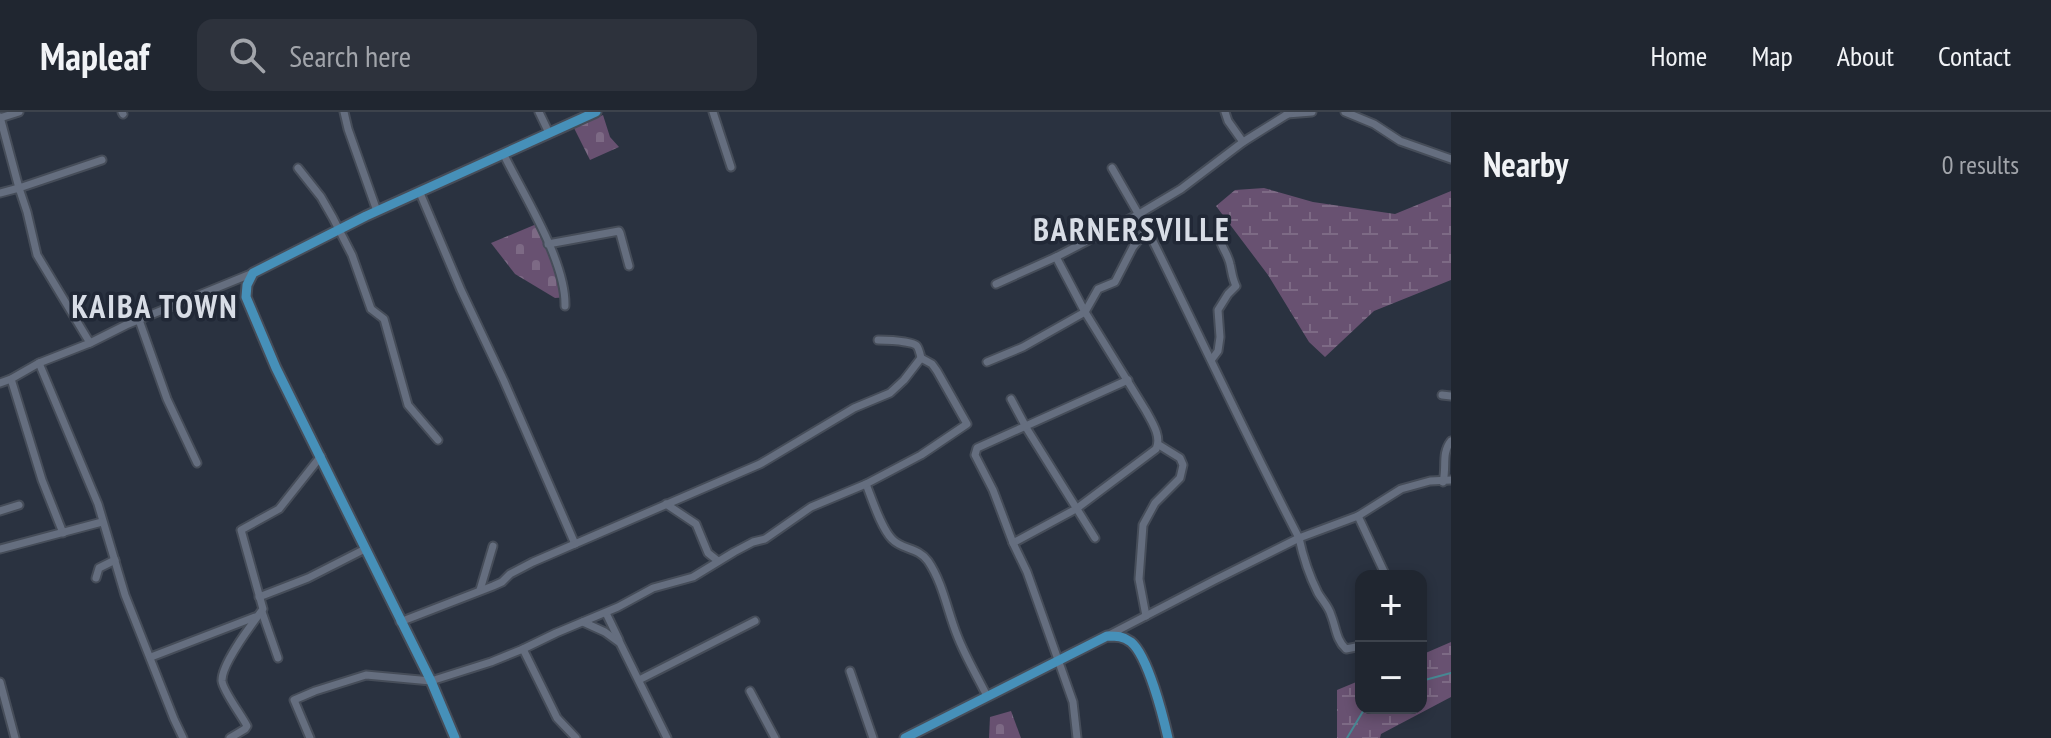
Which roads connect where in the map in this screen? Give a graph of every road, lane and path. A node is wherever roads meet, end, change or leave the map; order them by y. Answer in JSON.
{"nodes":[{"id":1,"x":19,"y":112,"type":"edge"},
{"id":2,"x":344,"y":112,"type":"edge"},
{"id":3,"x":539,"y":112,"type":"edge"},
{"id":4,"x":596,"y":112,"type":"edge"},
{"id":5,"x":713,"y":112,"type":"edge"},
{"id":6,"x":1225,"y":112,"type":"edge"},
{"id":7,"x":1312,"y":112,"type":"edge"},
{"id":8,"x":1345,"y":112,"type":"edge"},
{"id":9,"x":1289,"y":113,"type":"edge"},
{"id":10,"x":0,"y":117,"type":"edge"},
{"id":11,"x":549,"y":133,"type":"junction"},
{"id":12,"x":1243,"y":142,"type":"junction"},
{"id":13,"x":504,"y":155,"type":"junction"},
{"id":14,"x":1451,"y":159,"type":"edge"},
{"id":15,"x":102,"y":160,"type":"dead end"},
{"id":16,"x":731,"y":167,"type":"dead end"},
{"id":17,"x":298,"y":168,"type":"dead end"},
{"id":18,"x":1112,"y":168,"type":"dead end"},
{"id":19,"x":19,"y":188,"type":"junction"},
{"id":20,"x":0,"y":193,"type":"edge"},
{"id":21,"x":420,"y":193,"type":"junction"},
{"id":22,"x":377,"y":211,"type":"junction"},
{"id":23,"x":1139,"y":214,"type":"junction"},
{"id":24,"x":1147,"y":229,"type":"junction"},
{"id":25,"x":340,"y":230,"type":"junction"},
{"id":26,"x":1219,"y":236,"type":"dead end"},
{"id":27,"x":548,"y":244,"type":"junction"},
{"id":28,"x":1056,"y":257,"type":"junction"},
{"id":29,"x":629,"y":266,"type":"dead end"},
{"id":30,"x":253,"y":273,"type":"junction"},
{"id":31,"x":996,"y":284,"type":"dead end"},
{"id":32,"x":565,"y":306,"type":"dead end"},
{"id":33,"x":1085,"y":312,"type":"junction"},
{"id":34,"x":139,"y":320,"type":"junction"},
{"id":35,"x":878,"y":340,"type":"dead end"},
{"id":36,"x":90,"y":343,"type":"junction"},
{"id":37,"x":921,"y":358,"type":"junction"},
{"id":38,"x":1212,"y":359,"type":"junction"},
{"id":39,"x":987,"y":362,"type":"dead end"},
{"id":40,"x":39,"y":363,"type":"junction"},
{"id":41,"x":11,"y":379,"type":"junction"},
{"id":42,"x":1128,"y":380,"type":"junction"},
{"id":43,"x":0,"y":383,"type":"edge"},
{"id":44,"x":1011,"y":399,"type":"dead end"},
{"id":45,"x":1026,"y":427,"type":"junction"},
{"id":46,"x":438,"y":440,"type":"dead end"},
{"id":47,"x":1451,"y":441,"type":"edge"},
{"id":48,"x":1159,"y":445,"type":"junction"},
{"id":49,"x":321,"y":456,"type":"junction"},
{"id":50,"x":197,"y":463,"type":"dead end"},
{"id":51,"x":1447,"y":481,"type":"edge"},
{"id":52,"x":866,"y":484,"type":"junction"},
{"id":53,"x":666,"y":504,"type":"junction"},
{"id":54,"x":19,"y":505,"type":"dead end"},
{"id":55,"x":1076,"y":509,"type":"junction"},
{"id":56,"x":0,"y":511,"type":"edge"},
{"id":57,"x":1358,"y":516,"type":"junction"},
{"id":58,"x":102,"y":522,"type":"junction"},
{"id":59,"x":63,"y":533,"type":"junction"},
{"id":60,"x":1095,"y":538,"type":"dead end"},
{"id":61,"x":1299,"y":538,"type":"junction"},
{"id":62,"x":1013,"y":543,"type":"junction"},
{"id":63,"x":575,"y":544,"type":"junction"},
{"id":64,"x":493,"y":546,"type":"dead end"},
{"id":65,"x":0,"y":549,"type":"edge"},
{"id":66,"x":365,"y":549,"type":"junction"},
{"id":67,"x":115,"y":560,"type":"junction"},
{"id":68,"x":718,"y":561,"type":"junction"},
{"id":69,"x":1383,"y":570,"type":"edge"},
{"id":70,"x":96,"y":578,"type":"dead end"},
{"id":71,"x":480,"y":590,"type":"junction"},
{"id":72,"x":259,"y":597,"type":"junction"},
{"id":73,"x":606,"y":613,"type":"junction"},
{"id":74,"x":260,"y":614,"type":"junction"},
{"id":75,"x":1146,"y":616,"type":"junction"},
{"id":76,"x":755,"y":621,"type":"dead end"},
{"id":77,"x":400,"y":622,"type":"junction"},
{"id":78,"x":583,"y":622,"type":"junction"},
{"id":79,"x":1107,"y":636,"type":"junction"},
{"id":80,"x":620,"y":643,"type":"junction"},
{"id":81,"x":1355,"y":648,"type":"edge"},
{"id":82,"x":523,"y":649,"type":"junction"},
{"id":83,"x":151,"y":657,"type":"junction"},
{"id":84,"x":278,"y":658,"type":"dead end"},
{"id":85,"x":1059,"y":659,"type":"junction"},
{"id":86,"x":850,"y":671,"type":"dead end"},
{"id":87,"x":639,"y":680,"type":"junction"},
{"id":88,"x":431,"y":681,"type":"junction"},
{"id":89,"x":0,"y":682,"type":"edge"},
{"id":90,"x":750,"y":691,"type":"dead end"},
{"id":91,"x":987,"y":696,"type":"junction"},
{"id":92,"x":15,"y":738,"type":"edge"},
{"id":93,"x":183,"y":738,"type":"edge"},
{"id":94,"x":230,"y":738,"type":"edge"},
{"id":95,"x":310,"y":738,"type":"edge"},
{"id":96,"x":455,"y":738,"type":"edge"},
{"id":97,"x":576,"y":738,"type":"edge"},
{"id":98,"x":667,"y":738,"type":"edge"},
{"id":99,"x":775,"y":738,"type":"edge"},
{"id":100,"x":873,"y":738,"type":"edge"},
{"id":101,"x":905,"y":738,"type":"edge"},
{"id":102,"x":1077,"y":738,"type":"edge"},
{"id":103,"x":1168,"y":738,"type":"edge"}],
"edges":[{"from":1,"to":10,"type":"street"},
{"from":2,"to":22,"type":"street"},
{"from":3,"to":11,"type":"street"},
{"from":4,"to":11,"type":"main road"},
{"from":5,"to":16,"type":"street"},
{"from":6,"to":12,"type":"street"},
{"from":7,"to":9,"type":"street"},
{"from":8,"to":14,"type":"street"},
{"from":9,"to":12,"type":"street"},
{"from":10,"to":19,"type":"street"},
{"from":11,"to":13,"type":"main road"},
{"from":12,"to":23,"type":"street"},
{"from":13,"to":21,"type":"main road"},
{"from":13,"to":27,"type":"street"},
{"from":15,"to":19,"type":"street"},
{"from":17,"to":25,"type":"street"},
{"from":18,"to":23,"type":"street"},
{"from":19,"to":20,"type":"street"},
{"from":19,"to":36,"type":"street"},
{"from":21,"to":22,"type":"main road"},
{"from":21,"to":63,"type":"street"},
{"from":22,"to":25,"type":"main road"},
{"from":23,"to":24,"type":"street"},
{"from":23,"to":28,"type":"street"},
{"from":24,"to":33,"type":"street"},
{"from":24,"to":38,"type":"street"},
{"from":25,"to":30,"type":"main road"},
{"from":25,"to":46,"type":"street"},
{"from":26,"to":38,"type":"street"},
{"from":27,"to":29,"type":"street"},
{"from":27,"to":32,"type":"street"},
{"from":28,"to":31,"type":"street"},
{"from":28,"to":33,"type":"street"},
{"from":30,"to":34,"type":"street"},
{"from":30,"to":49,"type":"main road"},
{"from":33,"to":39,"type":"street"},
{"from":33,"to":42,"type":"street"},
{"from":34,"to":36,"type":"street"},
{"from":34,"to":50,"type":"street"},
{"from":35,"to":37,"type":"street"},
{"from":36,"to":40,"type":"street"},
{"from":37,"to":52,"type":"street"},
{"from":37,"to":53,"type":"street"},
{"from":38,"to":61,"type":"street"},
{"from":40,"to":41,"type":"street"},
{"from":40,"to":58,"type":"street"},
{"from":41,"to":43,"type":"street"},
{"from":41,"to":59,"type":"street"},
{"from":42,"to":45,"type":"street"},
{"from":42,"to":48,"type":"street"},
{"from":44,"to":45,"type":"street"},
{"from":45,"to":55,"type":"street"},
{"from":45,"to":62,"type":"street"},
{"from":47,"to":51,"type":"street"},
{"from":48,"to":55,"type":"street"},
{"from":48,"to":75,"type":"street"},
{"from":49,"to":66,"type":"main road"},
{"from":49,"to":72,"type":"street"},
{"from":51,"to":57,"type":"street"},
{"from":52,"to":68,"type":"street"},
{"from":52,"to":91,"type":"street"},
{"from":53,"to":63,"type":"street"},
{"from":53,"to":68,"type":"street"},
{"from":54,"to":56,"type":"street"},
{"from":55,"to":60,"type":"street"},
{"from":55,"to":62,"type":"street"},
{"from":57,"to":61,"type":"street"},
{"from":57,"to":69,"type":"street"},
{"from":58,"to":59,"type":"street"},
{"from":58,"to":67,"type":"street"},
{"from":59,"to":65,"type":"street"},
{"from":61,"to":75,"type":"street"},
{"from":61,"to":81,"type":"street"},
{"from":62,"to":85,"type":"street"},
{"from":63,"to":71,"type":"street"},
{"from":64,"to":71,"type":"street"},
{"from":66,"to":72,"type":"street"},
{"from":66,"to":77,"type":"main road"},
{"from":67,"to":70,"type":"street"},
{"from":67,"to":83,"type":"street"},
{"from":68,"to":73,"type":"street"},
{"from":71,"to":77,"type":"street"},
{"from":72,"to":74,"type":"street"},
{"from":73,"to":78,"type":"street"},
{"from":73,"to":80,"type":"street"},
{"from":74,"to":83,"type":"street"},
{"from":74,"to":84,"type":"street"},
{"from":74,"to":94,"type":"street"},
{"from":75,"to":79,"type":"street"},
{"from":76,"to":87,"type":"street"},
{"from":77,"to":88,"type":"main road"},
{"from":78,"to":80,"type":"street"},
{"from":78,"to":82,"type":"street"},
{"from":79,"to":85,"type":"main road"},
{"from":79,"to":103,"type":"main road"},
{"from":80,"to":87,"type":"street"},
{"from":82,"to":88,"type":"street"},
{"from":82,"to":97,"type":"street"},
{"from":83,"to":93,"type":"street"},
{"from":85,"to":91,"type":"main road"},
{"from":85,"to":102,"type":"street"},
{"from":86,"to":100,"type":"street"},
{"from":87,"to":98,"type":"street"},
{"from":88,"to":95,"type":"street"},
{"from":88,"to":96,"type":"main road"},
{"from":89,"to":92,"type":"street"},
{"from":90,"to":99,"type":"street"},
{"from":91,"to":101,"type":"main road"}]}
